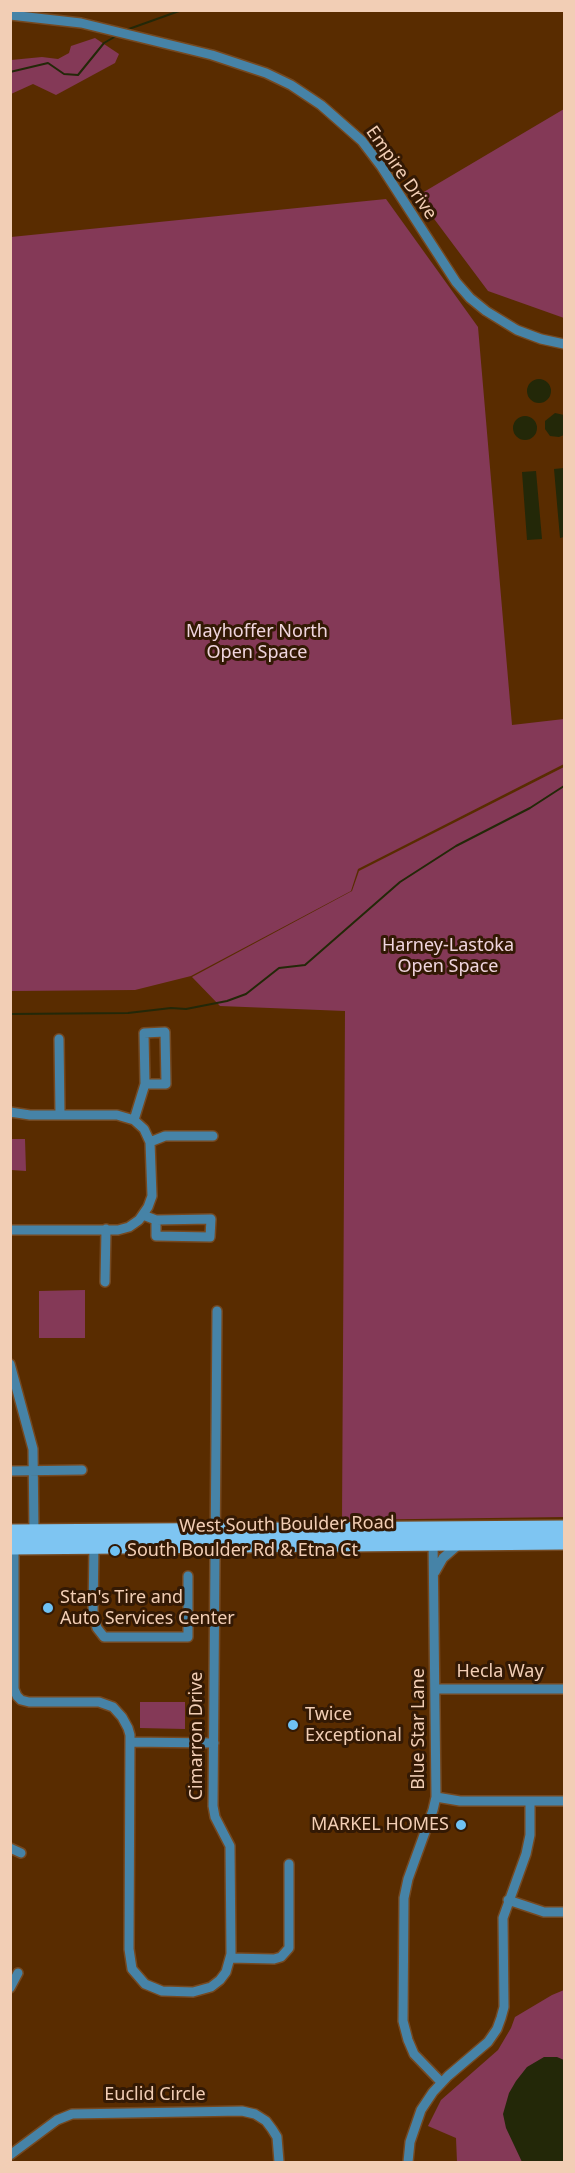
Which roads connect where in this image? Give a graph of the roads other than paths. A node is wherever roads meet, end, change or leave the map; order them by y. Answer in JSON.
{"nodes":[{"id":1,"x":10,"y":15,"type":"edge"},
{"id":2,"x":564,"y":344,"type":"edge"},
{"id":3,"x":59,"y":1039,"type":"dead end"},
{"id":4,"x":145,"y":1084,"type":"junction"},
{"id":5,"x":10,"y":1112,"type":"edge"},
{"id":6,"x":60,"y":1114,"type":"junction"},
{"id":7,"x":134,"y":1120,"type":"junction"},
{"id":8,"x":213,"y":1136,"type":"dead end"},
{"id":9,"x":150,"y":1142,"type":"junction"},
{"id":10,"x":143,"y":1215,"type":"junction"},
{"id":11,"x":156,"y":1220,"type":"junction"},
{"id":12,"x":106,"y":1229,"type":"junction"},
{"id":13,"x":10,"y":1230,"type":"edge"},
{"id":14,"x":105,"y":1282,"type":"dead end"},
{"id":15,"x":217,"y":1311,"type":"dead end"},
{"id":16,"x":10,"y":1364,"type":"edge"},
{"id":17,"x":12,"y":1376,"type":"edge"},
{"id":18,"x":82,"y":1470,"type":"dead end"},
{"id":19,"x":10,"y":1471,"type":"edge"},
{"id":20,"x":34,"y":1472,"type":"junction"},
{"id":21,"x":564,"y":1528,"type":"edge"},
{"id":22,"x":34,"y":1532,"type":"junction"},
{"id":23,"x":433,"y":1535,"type":"junction"},
{"id":24,"x":94,"y":1538,"type":"junction"},
{"id":25,"x":215,"y":1538,"type":"junction"},
{"id":26,"x":12,"y":1542,"type":"edge"},
{"id":27,"x":564,"y":1542,"type":"edge"},
{"id":28,"x":460,"y":1543,"type":"junction"},
{"id":29,"x":434,"y":1574,"type":"junction"},
{"id":30,"x":188,"y":1576,"type":"dead end"},
{"id":31,"x":436,"y":1689,"type":"junction"},
{"id":32,"x":564,"y":1689,"type":"edge"},
{"id":33,"x":130,"y":1742,"type":"junction"},
{"id":34,"x":214,"y":1743,"type":"junction"},
{"id":35,"x":436,"y":1797,"type":"junction"},
{"id":36,"x":530,"y":1800,"type":"junction"},
{"id":37,"x":564,"y":1801,"type":"edge"},
{"id":38,"x":10,"y":1848,"type":"edge"},
{"id":39,"x":21,"y":1853,"type":"dead end"},
{"id":40,"x":289,"y":1864,"type":"dead end"},
{"id":41,"x":508,"y":1900,"type":"junction"},
{"id":42,"x":564,"y":1912,"type":"edge"},
{"id":43,"x":230,"y":1958,"type":"junction"},
{"id":44,"x":18,"y":1973,"type":"dead end"},
{"id":45,"x":10,"y":1988,"type":"edge"},
{"id":46,"x":441,"y":2082,"type":"junction"},
{"id":47,"x":10,"y":2155,"type":"edge"},
{"id":48,"x":279,"y":2163,"type":"edge"},
{"id":49,"x":408,"y":2163,"type":"edge"}],
"edges":[{"from":1,"to":2,"type":"street","name":"Empire Drive"},
{"from":3,"to":6,"type":"street"},
{"from":4,"to":4,"type":"street"},
{"from":4,"to":7,"type":"street"},
{"from":5,"to":6,"type":"street"},
{"from":6,"to":7,"type":"street"},
{"from":7,"to":9,"type":"street"},
{"from":8,"to":9,"type":"street"},
{"from":9,"to":10,"type":"street"},
{"from":10,"to":11,"type":"street"},
{"from":10,"to":12,"type":"street"},
{"from":11,"to":11,"type":"street"},
{"from":12,"to":13,"type":"street"},
{"from":12,"to":14,"type":"street"},
{"from":15,"to":25,"type":"street","name":"Cimarron Drive"},
{"from":16,"to":17,"type":"street"},
{"from":17,"to":20,"type":"street"},
{"from":18,"to":20,"type":"street"},
{"from":19,"to":20,"type":"street"},
{"from":20,"to":22,"type":"street"},
{"from":21,"to":23,"type":"main road","name":"West South Boulder Road"},
{"from":22,"to":24,"type":"main road","name":"West South Boulder Road"},
{"from":22,"to":26,"type":"main road","name":"West South Boulder Road"},
{"from":23,"to":25,"type":"main road","name":"West South Boulder Road"},
{"from":23,"to":28,"type":"main road","name":"West South Boulder Road"},
{"from":23,"to":29,"type":"street","name":"Blue Star Lane"},
{"from":24,"to":25,"type":"main road","name":"West South Boulder Road"},
{"from":24,"to":26,"type":"main road","name":"West South Boulder Road"},
{"from":24,"to":30,"type":"street"},
{"from":25,"to":34,"type":"street","name":"Cimarron Drive"},
{"from":26,"to":33,"type":"street","name":"Cimarron Drive"},
{"from":27,"to":28,"type":"main road","name":"West South Boulder Road"},
{"from":28,"to":29,"type":"street"},
{"from":29,"to":31,"type":"street","name":"Blue Star Lane"},
{"from":31,"to":32,"type":"street","name":"Hecla Way"},
{"from":31,"to":35,"type":"street","name":"Blue Star Lane"},
{"from":33,"to":34,"type":"street"},
{"from":33,"to":43,"type":"street","name":"Cimarron Drive"},
{"from":34,"to":43,"type":"street","name":"Cimarron Drive"},
{"from":35,"to":36,"type":"street"},
{"from":35,"to":46,"type":"street","name":"Blue Star Lane"},
{"from":36,"to":37,"type":"street"},
{"from":36,"to":41,"type":"street"},
{"from":38,"to":39,"type":"street"},
{"from":40,"to":43,"type":"street"},
{"from":41,"to":42,"type":"street"},
{"from":41,"to":46,"type":"street"},
{"from":44,"to":45,"type":"street"},
{"from":46,"to":49,"type":"street"},
{"from":47,"to":48,"type":"street","name":"Euclid Circle"}]}
